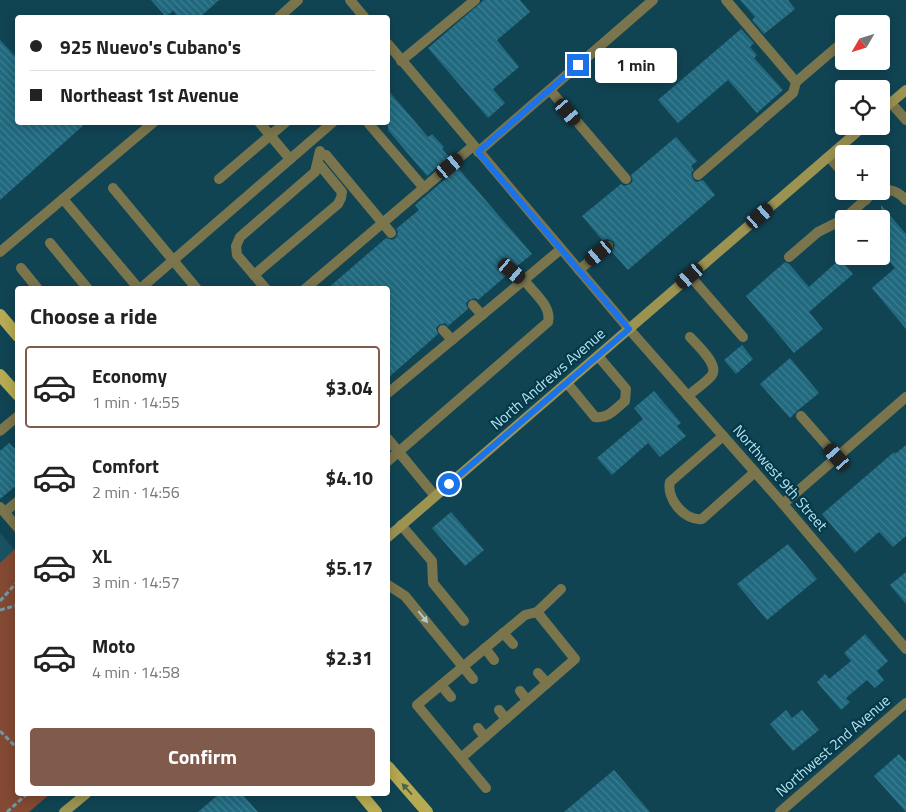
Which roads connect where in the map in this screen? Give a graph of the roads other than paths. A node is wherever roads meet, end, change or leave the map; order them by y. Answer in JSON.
{"nodes":[{"id":1,"x":298,"y":0,"type":"edge"},
{"id":2,"x":350,"y":0,"type":"edge"},
{"id":3,"x":475,"y":0,"type":"edge"},
{"id":4,"x":653,"y":0,"type":"edge"},
{"id":5,"x":726,"y":0,"type":"edge"},
{"id":6,"x":281,"y":15,"type":"edge"},
{"id":7,"x":362,"y":15,"type":"edge"},
{"id":8,"x":835,"y":50,"type":"edge"},
{"id":9,"x":390,"y":52,"type":"edge"},
{"id":10,"x":401,"y":61,"type":"junction"},
{"id":11,"x":796,"y":82,"type":"junction"},
{"id":12,"x":550,"y":90,"type":"junction"},
{"id":13,"x":906,"y":90,"type":"edge"},
{"id":14,"x":891,"y":103,"type":"joint"},
{"id":15,"x":906,"y":120,"type":"edge"},
{"id":16,"x":150,"y":125,"type":"edge"},
{"id":17,"x":261,"y":125,"type":"edge"},
{"id":18,"x":283,"y":125,"type":"edge"},
{"id":19,"x":330,"y":125,"type":"edge"},
{"id":20,"x":370,"y":125,"type":"edge"},
{"id":21,"x":854,"y":135,"type":"edge"},
{"id":22,"x":270,"y":136,"type":"junction"},
{"id":23,"x":312,"y":140,"type":"junction"},
{"id":24,"x":476,"y":149,"type":"junction"},
{"id":25,"x":323,"y":153,"type":"junction"},
{"id":26,"x":829,"y":156,"type":"junction"},
{"id":27,"x":290,"y":160,"type":"junction"},
{"id":28,"x":318,"y":163,"type":"junction"},
{"id":29,"x":835,"y":163,"type":"edge"},
{"id":30,"x":698,"y":175,"type":"dead end"},
{"id":31,"x":219,"y":179,"type":"dead end"},
{"id":32,"x":626,"y":179,"type":"dead end"},
{"id":33,"x":113,"y":188,"type":"dead end"},
{"id":34,"x":424,"y":188,"type":"junction"},
{"id":35,"x":890,"y":190,"type":"edge"},
{"id":36,"x":62,"y":199,"type":"junction"},
{"id":37,"x":866,"y":200,"type":"edge"},
{"id":38,"x":906,"y":200,"type":"edge"},
{"id":39,"x":854,"y":210,"type":"edge"},
{"id":40,"x":835,"y":224,"type":"edge"},
{"id":41,"x":391,"y":233,"type":"dead end"},
{"id":42,"x":50,"y":243,"type":"dead end"},
{"id":43,"x":608,"y":246,"type":"dead end"},
{"id":44,"x":561,"y":249,"type":"junction"},
{"id":45,"x":0,"y":252,"type":"edge"},
{"id":46,"x":789,"y":257,"type":"dead end"},
{"id":47,"x":173,"y":260,"type":"junction"},
{"id":48,"x":21,"y":268,"type":"dead end"},
{"id":49,"x":579,"y":270,"type":"junction"},
{"id":50,"x":512,"y":271,"type":"dead end"},
{"id":51,"x":254,"y":275,"type":"junction"},
{"id":52,"x":690,"y":276,"type":"junction"},
{"id":53,"x":524,"y":280,"type":"junction"},
{"id":54,"x":36,"y":286,"type":"edge"},
{"id":55,"x":86,"y":286,"type":"edge"},
{"id":56,"x":136,"y":286,"type":"edge"},
{"id":57,"x":143,"y":286,"type":"edge"},
{"id":58,"x":195,"y":286,"type":"edge"},
{"id":59,"x":263,"y":286,"type":"edge"},
{"id":60,"x":309,"y":286,"type":"edge"},
{"id":61,"x":473,"y":305,"type":"dead end"},
{"id":62,"x":482,"y":315,"type":"junction"},
{"id":63,"x":2,"y":320,"type":"edge"},
{"id":64,"x":629,"y":329,"type":"junction"},
{"id":65,"x":443,"y":330,"type":"dead end"},
{"id":66,"x":15,"y":333,"type":"edge"},
{"id":67,"x":690,"y":337,"type":"dead end"},
{"id":68,"x":743,"y":337,"type":"dead end"},
{"id":69,"x":452,"y":340,"type":"junction"},
{"id":70,"x":598,"y":356,"type":"junction"},
{"id":71,"x":1,"y":378,"type":"edge"},
{"id":72,"x":567,"y":383,"type":"junction"},
{"id":73,"x":390,"y":391,"type":"edge"},
{"id":74,"x":15,"y":392,"type":"edge"},
{"id":75,"x":688,"y":396,"type":"junction"},
{"id":76,"x":906,"y":396,"type":"edge"},
{"id":77,"x":801,"y":416,"type":"dead end"},
{"id":78,"x":15,"y":418,"type":"edge"},
{"id":79,"x":0,"y":431,"type":"edge"},
{"id":80,"x":723,"y":436,"type":"junction"},
{"id":81,"x":390,"y":442,"type":"edge"},
{"id":82,"x":398,"y":452,"type":"junction"},
{"id":83,"x":837,"y":457,"type":"junction"},
{"id":84,"x":390,"y":459,"type":"edge"},
{"id":85,"x":755,"y":472,"type":"junction"},
{"id":86,"x":436,"y":496,"type":"junction"},
{"id":87,"x":15,"y":502,"type":"edge"},
{"id":88,"x":783,"y":504,"type":"junction"},
{"id":89,"x":2,"y":509,"type":"edge"},
{"id":90,"x":15,"y":524,"type":"edge"},
{"id":91,"x":401,"y":525,"type":"junction"},
{"id":92,"x":390,"y":535,"type":"edge"},
{"id":93,"x":390,"y":586,"type":"edge"},
{"id":94,"x":561,"y":589,"type":"dead end"},
{"id":95,"x":537,"y":612,"type":"junction"},
{"id":96,"x":464,"y":620,"type":"dead end"},
{"id":97,"x":503,"y":632,"type":"junction"},
{"id":98,"x":513,"y":644,"type":"dead end"},
{"id":99,"x":484,"y":648,"type":"junction"},
{"id":100,"x":906,"y":649,"type":"edge"},
{"id":101,"x":494,"y":660,"type":"dead end"},
{"id":102,"x":463,"y":667,"type":"junction"},
{"id":103,"x":538,"y":673,"type":"dead end"},
{"id":104,"x":473,"y":679,"type":"dead end"},
{"id":105,"x":547,"y":684,"type":"junction"},
{"id":106,"x":441,"y":685,"type":"junction"},
{"id":107,"x":520,"y":691,"type":"dead end"},
{"id":108,"x":452,"y":697,"type":"dead end"},
{"id":109,"x":527,"y":700,"type":"junction"},
{"id":110,"x":906,"y":703,"type":"edge"},
{"id":111,"x":499,"y":710,"type":"dead end"},
{"id":112,"x":506,"y":719,"type":"junction"},
{"id":113,"x":478,"y":728,"type":"dead end"},
{"id":114,"x":485,"y":737,"type":"junction"},
{"id":115,"x":461,"y":758,"type":"junction"},
{"id":116,"x":390,"y":769,"type":"edge"},
{"id":117,"x":486,"y":788,"type":"dead end"},
{"id":118,"x":84,"y":796,"type":"edge"},
{"id":119,"x":363,"y":796,"type":"edge"},
{"id":120,"x":64,"y":812,"type":"edge"},
{"id":121,"x":376,"y":812,"type":"edge"},
{"id":122,"x":427,"y":812,"type":"edge"},
{"id":123,"x":780,"y":812,"type":"edge"}],
"edges":[{"from":1,"to":6,"type":"street"},
{"from":2,"to":7,"type":"street"},
{"from":3,"to":10,"type":"street"},
{"from":4,"to":12,"type":"street"},
{"from":5,"to":11,"type":"street"},
{"from":8,"to":11,"type":"street"},
{"from":9,"to":10,"type":"street","name":"Northwest 9th Street"},
{"from":10,"to":24,"type":"street","name":"Northwest 9th Street"},
{"from":11,"to":30,"type":"street"},
{"from":12,"to":24,"type":"street"},
{"from":12,"to":32,"type":"street"},
{"from":13,"to":14,"type":"main road"},
{"from":14,"to":15,"type":"street"},
{"from":16,"to":36,"type":"street"},
{"from":17,"to":22,"type":"street"},
{"from":18,"to":22,"type":"street"},
{"from":19,"to":23,"type":"street"},
{"from":20,"to":34,"type":"street"},
{"from":21,"to":26,"type":"main road","name":"North Andrews Avenue"},
{"from":22,"to":27,"type":"street"},
{"from":22,"to":31,"type":"street"},
{"from":23,"to":25,"type":"street"},
{"from":23,"to":27,"type":"street"},
{"from":24,"to":34,"type":"street"},
{"from":24,"to":44,"type":"street","name":"Northwest 9th Street"},
{"from":25,"to":28,"type":"street"},
{"from":25,"to":41,"type":"street","bridge":true},
{"from":26,"to":29,"type":"street"},
{"from":26,"to":52,"type":"main road","name":"North Andrews Avenue"},
{"from":27,"to":47,"type":"street"},
{"from":28,"to":51,"type":"street"},
{"from":28,"to":51,"type":"street"},
{"from":33,"to":47,"type":"street"},
{"from":34,"to":60,"type":"street"},
{"from":35,"to":38,"type":"street"},
{"from":36,"to":45,"type":"street"},
{"from":36,"to":56,"type":"street"},
{"from":37,"to":39,"type":"street"},
{"from":40,"to":46,"type":"street"},
{"from":42,"to":55,"type":"street"},
{"from":43,"to":49,"type":"street"},
{"from":44,"to":49,"type":"street","name":"Northwest 9th Street"},
{"from":44,"to":53,"type":"street"},
{"from":47,"to":57,"type":"street"},
{"from":47,"to":58,"type":"street"},
{"from":48,"to":54,"type":"street"},
{"from":49,"to":64,"type":"street","name":"Northwest 9th Street"},
{"from":50,"to":53,"type":"street"},
{"from":51,"to":59,"type":"street"},
{"from":52,"to":64,"type":"main road","name":"North Andrews Avenue"},
{"from":52,"to":68,"type":"street"},
{"from":53,"to":62,"type":"street"},
{"from":53,"to":82,"type":"street"},
{"from":61,"to":62,"type":"street"},
{"from":62,"to":69,"type":"street"},
{"from":63,"to":66,"type":"main road"},
{"from":64,"to":70,"type":"main road","name":"North Andrews Avenue"},
{"from":64,"to":75,"type":"street","name":"Northwest 9th Street"},
{"from":65,"to":69,"type":"street"},
{"from":67,"to":75,"type":"street"},
{"from":69,"to":73,"type":"street"},
{"from":70,"to":72,"type":"main road","name":"North Andrews Avenue"},
{"from":70,"to":72,"type":"street"},
{"from":71,"to":74,"type":"main road"},
{"from":72,"to":86,"type":"main road","name":"North Andrews Avenue"},
{"from":75,"to":80,"type":"street","name":"Northwest 9th Street"},
{"from":76,"to":83,"type":"street"},
{"from":77,"to":83,"type":"street"},
{"from":78,"to":79,"type":"street"},
{"from":80,"to":85,"type":"street","name":"Northwest 9th Street"},
{"from":80,"to":85,"type":"street"},
{"from":81,"to":82,"type":"street"},
{"from":82,"to":84,"type":"street"},
{"from":82,"to":86,"type":"street"},
{"from":83,"to":88,"type":"street"},
{"from":85,"to":88,"type":"street","name":"Northwest 9th Street"},
{"from":86,"to":91,"type":"main road","name":"North Andrews Avenue"},
{"from":87,"to":89,"type":"street"},
{"from":88,"to":100,"type":"street","name":"Northwest 9th Street"},
{"from":89,"to":90,"type":"street"},
{"from":91,"to":92,"type":"main road","name":"North Andrews Avenue"},
{"from":91,"to":96,"type":"street"},
{"from":93,"to":102,"type":"street","one_way":true},
{"from":94,"to":95,"type":"street"},
{"from":95,"to":97,"type":"street"},
{"from":95,"to":105,"type":"street"},
{"from":97,"to":98,"type":"street"},
{"from":97,"to":99,"type":"street"},
{"from":99,"to":101,"type":"street"},
{"from":99,"to":102,"type":"street"},
{"from":102,"to":104,"type":"street"},
{"from":102,"to":106,"type":"street"},
{"from":103,"to":105,"type":"street"},
{"from":105,"to":109,"type":"street"},
{"from":106,"to":108,"type":"street"},
{"from":106,"to":115,"type":"street"},
{"from":107,"to":109,"type":"street"},
{"from":109,"to":112,"type":"street"},
{"from":110,"to":123,"type":"street","name":"Northwest 2nd Avenue"},
{"from":111,"to":112,"type":"street"},
{"from":112,"to":114,"type":"street"},
{"from":113,"to":114,"type":"street"},
{"from":114,"to":115,"type":"street"},
{"from":115,"to":117,"type":"street"},
{"from":122,"to":116,"type":"main road","one_way":true},
{"from":118,"to":120,"type":"main road"},
{"from":119,"to":121,"type":"main road"}]}
